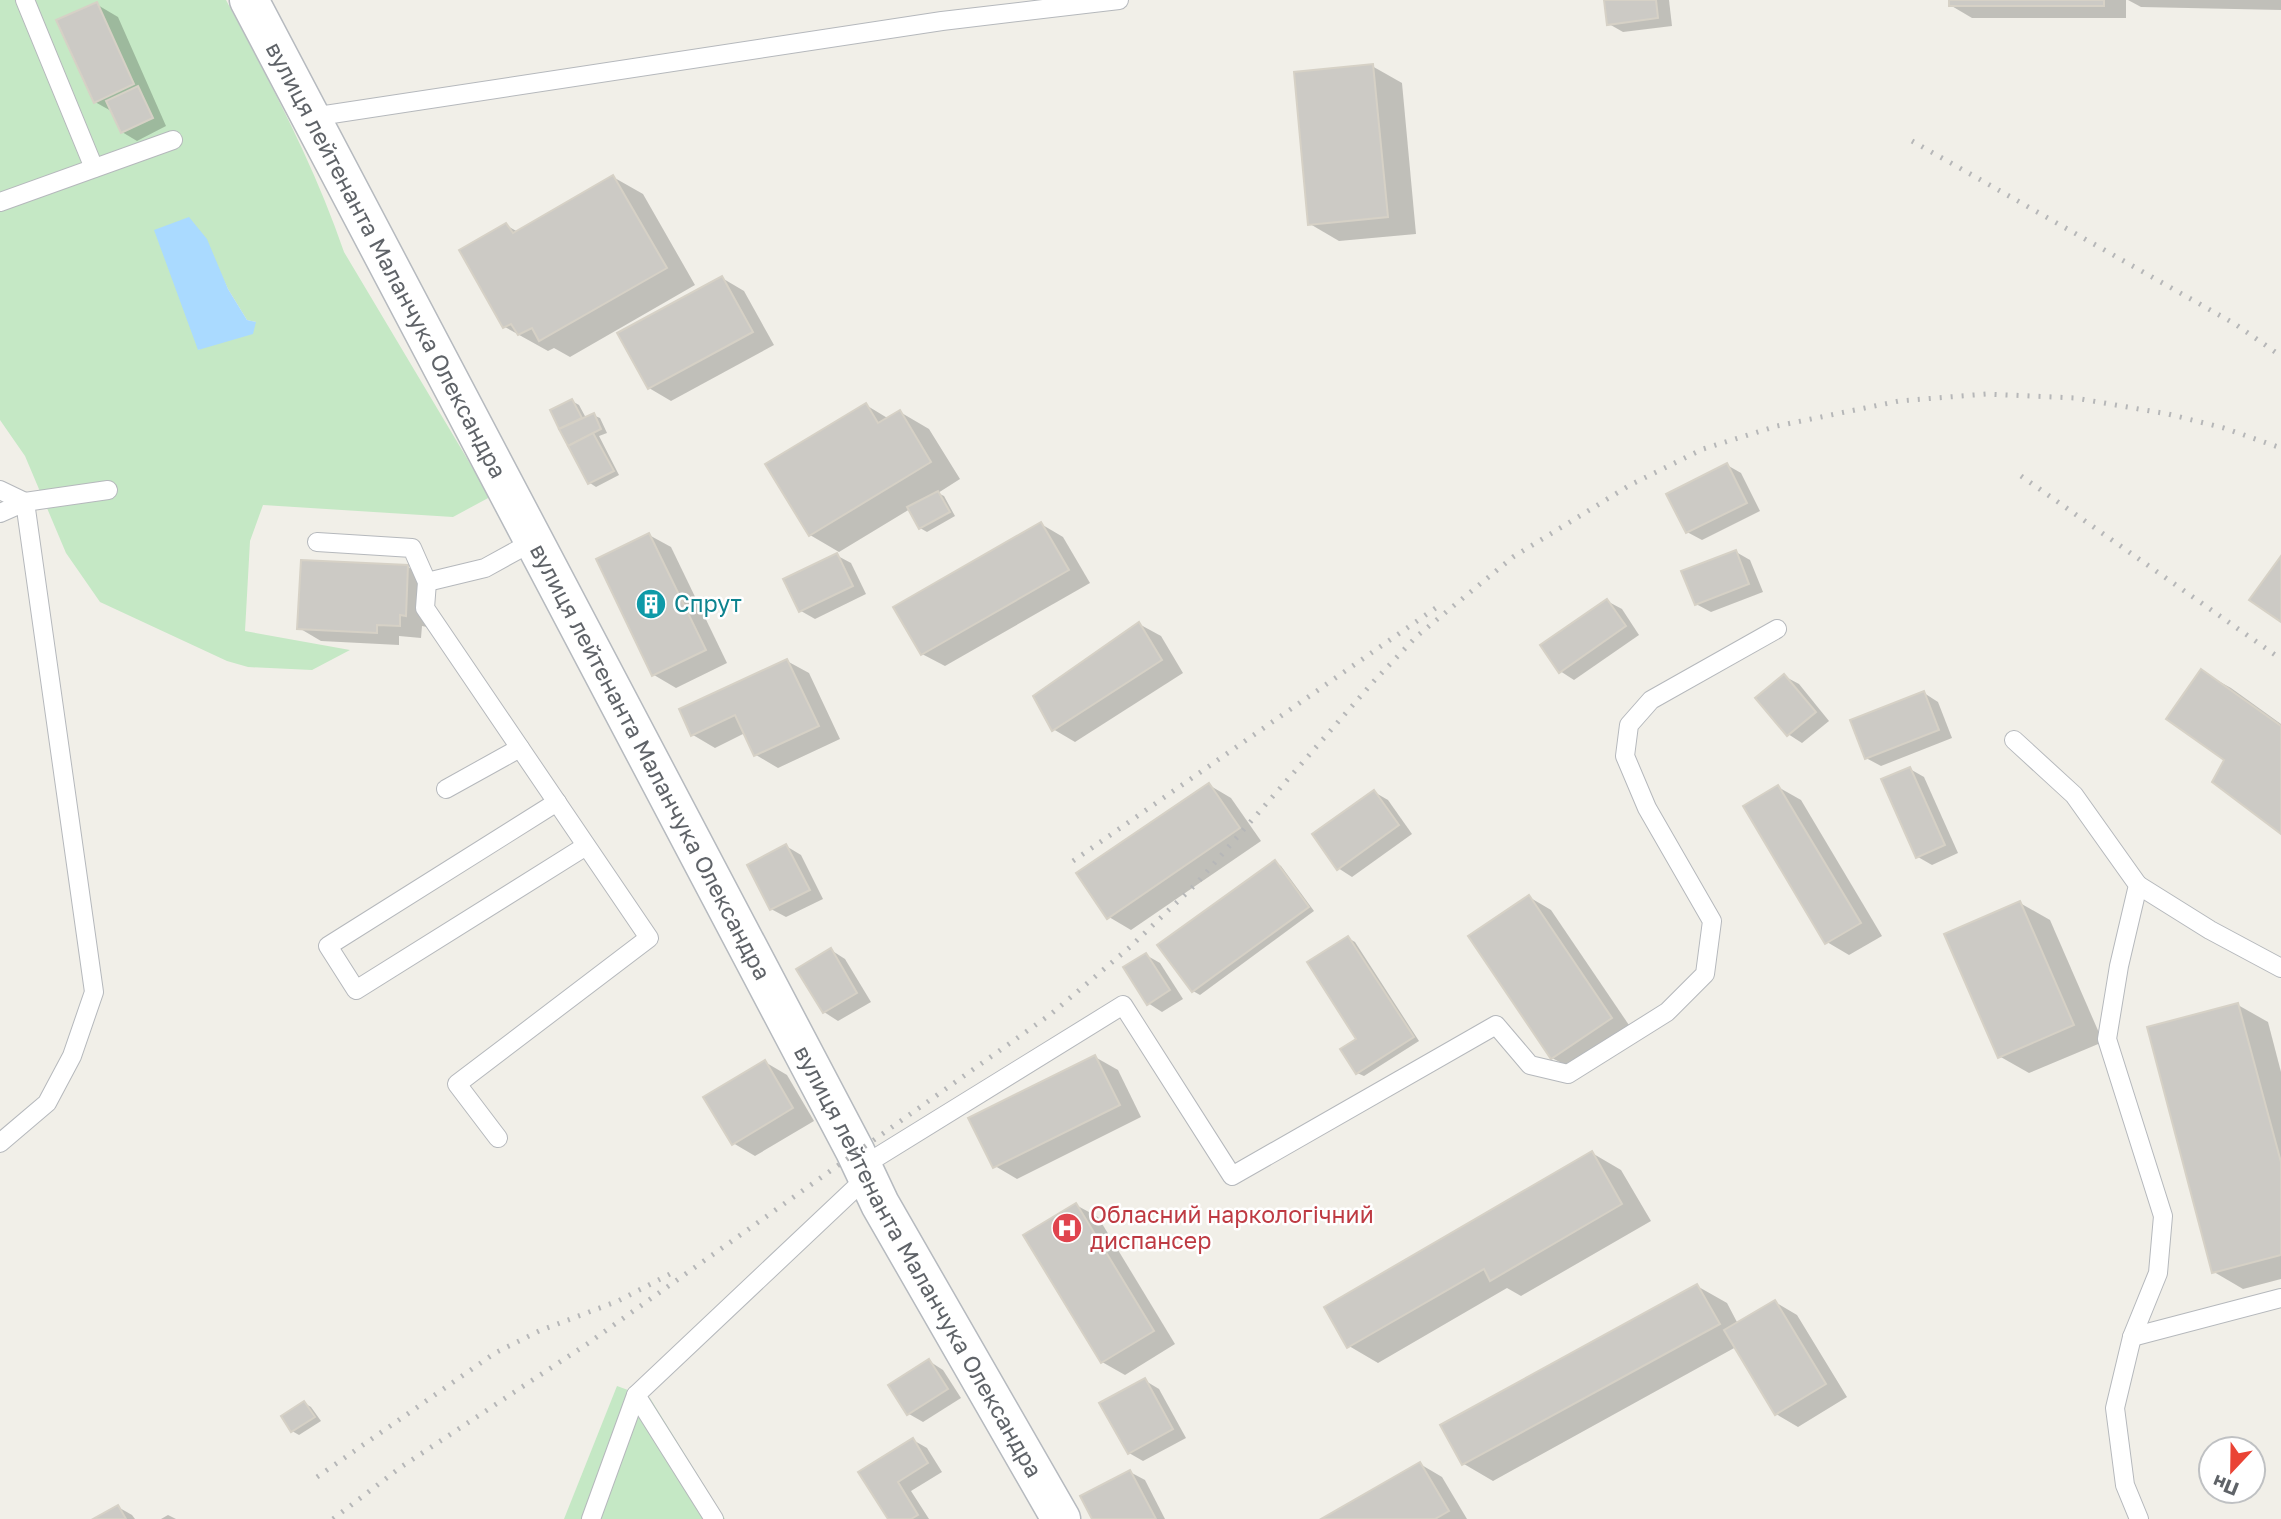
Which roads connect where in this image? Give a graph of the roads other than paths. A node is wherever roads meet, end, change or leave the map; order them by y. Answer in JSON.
{"nodes":[{"id":1,"x":24,"y":0,"type":"edge"},
{"id":2,"x":249,"y":0,"type":"edge"},
{"id":3,"x":1119,"y":0,"type":"edge"},
{"id":4,"x":312,"y":117,"type":"junction"},
{"id":5,"x":173,"y":140,"type":"dead end"},
{"id":6,"x":94,"y":168,"type":"junction"},
{"id":7,"x":0,"y":202,"type":"edge"},
{"id":8,"x":0,"y":490,"type":"edge"},
{"id":9,"x":107,"y":491,"type":"dead end"},
{"id":10,"x":25,"y":502,"type":"junction"},
{"id":11,"x":0,"y":513,"type":"edge"},
{"id":12,"x":534,"y":541,"type":"junction"},
{"id":13,"x":317,"y":542,"type":"dead end"},
{"id":14,"x":427,"y":582,"type":"junction"},
{"id":15,"x":1777,"y":629,"type":"dead end"},
{"id":16,"x":2014,"y":740,"type":"dead end"},
{"id":17,"x":520,"y":748,"type":"junction"},
{"id":18,"x":446,"y":789,"type":"dead end"},
{"id":19,"x":557,"y":802,"type":"junction"},
{"id":20,"x":586,"y":846,"type":"junction"},
{"id":21,"x":2138,"y":885,"type":"junction"},
{"id":22,"x":2281,"y":968,"type":"edge"},
{"id":23,"x":498,"y":1138,"type":"dead end"},
{"id":24,"x":0,"y":1143,"type":"edge"},
{"id":25,"x":864,"y":1172,"type":"junction"},
{"id":26,"x":2281,"y":1298,"type":"edge"},
{"id":27,"x":2132,"y":1337,"type":"junction"},
{"id":28,"x":636,"y":1395,"type":"junction"},
{"id":29,"x":592,"y":1519,"type":"edge"},
{"id":30,"x":714,"y":1519,"type":"edge"},
{"id":31,"x":1061,"y":1519,"type":"edge"},
{"id":32,"x":2139,"y":1519,"type":"edge"}],
"edges":[{"from":1,"to":6,"type":"lane"},
{"from":2,"to":4,"type":"street","name":"вулиця лейтенанта Маланчука Олександра"},
{"from":3,"to":4,"type":"lane"},
{"from":4,"to":12,"type":"street","name":"вулиця лейтенанта Маланчука Олександра"},
{"from":5,"to":6,"type":"lane"},
{"from":6,"to":7,"type":"lane"},
{"from":8,"to":10,"type":"lane"},
{"from":9,"to":10,"type":"lane"},
{"from":10,"to":11,"type":"lane"},
{"from":10,"to":24,"type":"lane"},
{"from":12,"to":14,"type":"lane"},
{"from":12,"to":25,"type":"street","name":"вулиця лейтенанта Маланчука Олександра"},
{"from":13,"to":14,"type":"lane"},
{"from":14,"to":17,"type":"lane"},
{"from":15,"to":25,"type":"lane"},
{"from":16,"to":21,"type":"lane"},
{"from":17,"to":18,"type":"lane"},
{"from":17,"to":19,"type":"lane"},
{"from":19,"to":20,"type":"lane"},
{"from":19,"to":20,"type":"lane"},
{"from":20,"to":23,"type":"lane"},
{"from":21,"to":22,"type":"lane"},
{"from":21,"to":27,"type":"lane"},
{"from":25,"to":28,"type":"lane"},
{"from":25,"to":31,"type":"street","name":"вулиця лейтенанта Маланчука Олександра"},
{"from":26,"to":27,"type":"lane"},
{"from":27,"to":32,"type":"lane"},
{"from":28,"to":29,"type":"lane"},
{"from":28,"to":30,"type":"lane"}]}
